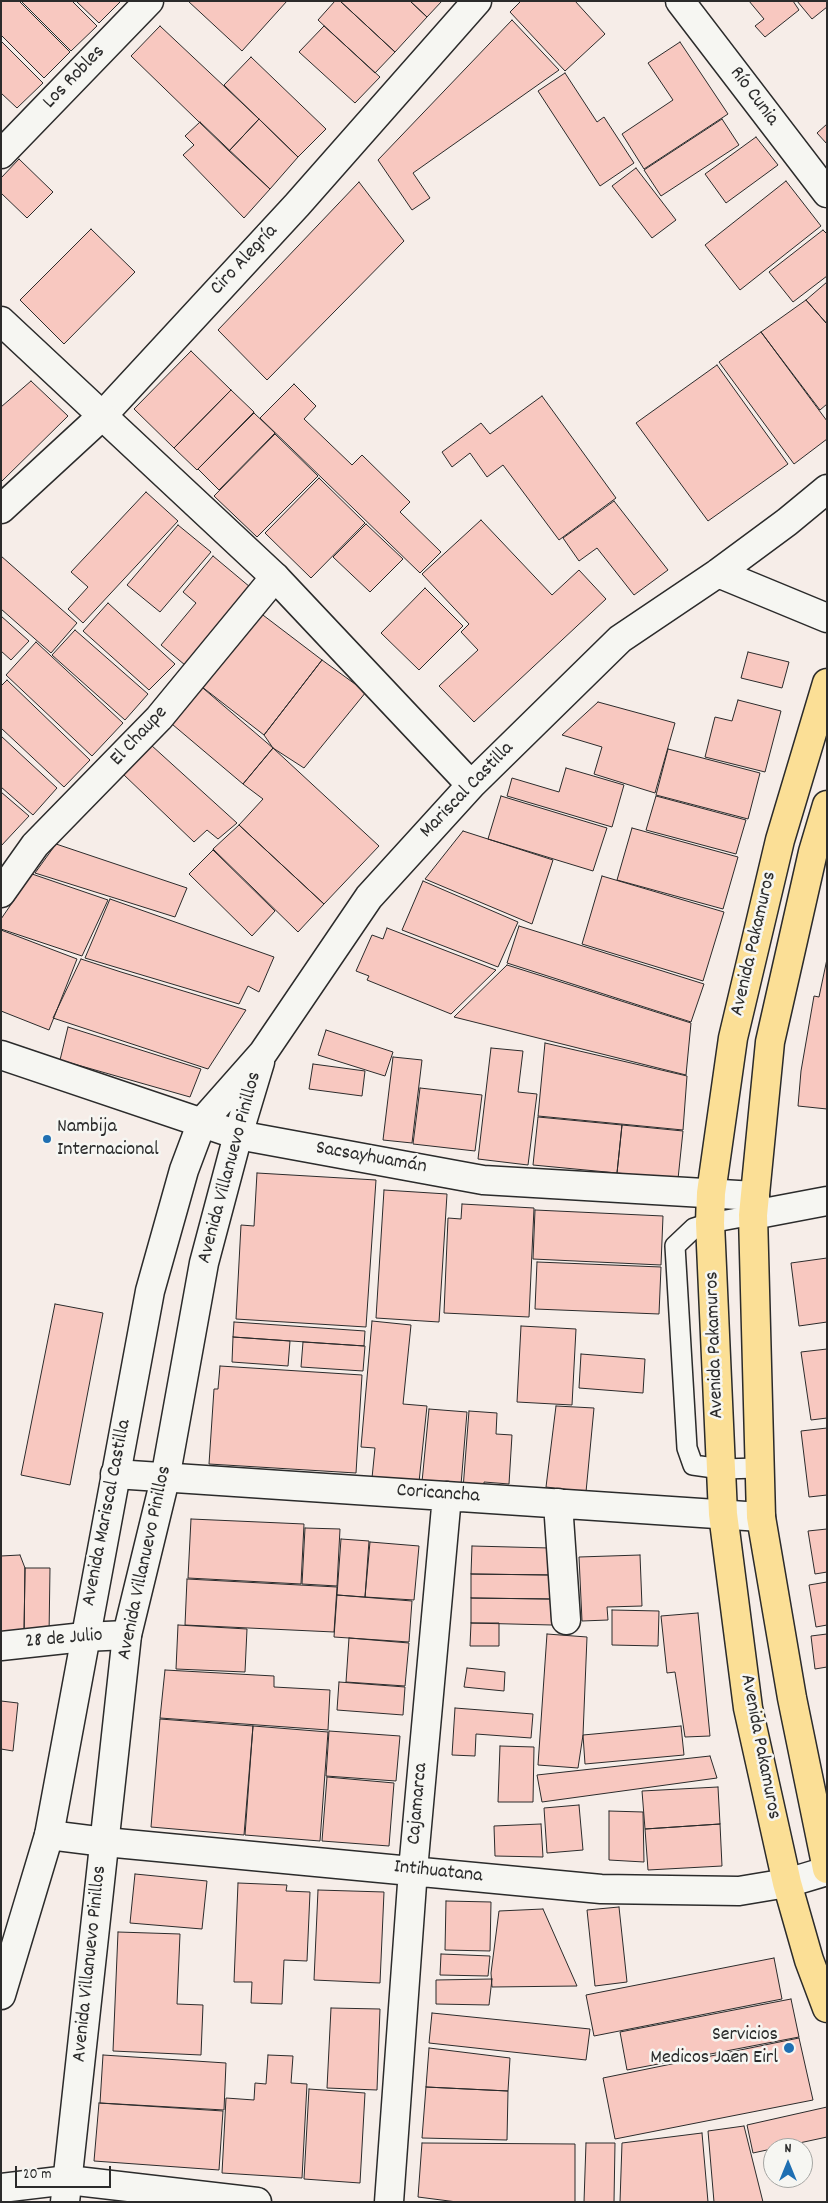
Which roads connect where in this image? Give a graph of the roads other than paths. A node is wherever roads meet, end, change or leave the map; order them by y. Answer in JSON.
{"nodes":[{"id":1,"x":149,"y":1,"type":"edge"},
{"id":2,"x":477,"y":1,"type":"edge"},
{"id":3,"x":680,"y":1,"type":"edge"},
{"id":4,"x":1,"y":154,"type":"edge"},
{"id":5,"x":827,"y":193,"type":"edge"},
{"id":6,"x":1,"y":321,"type":"edge"},
{"id":7,"x":102,"y":416,"type":"junction"},
{"id":8,"x":827,"y":488,"type":"edge"},
{"id":9,"x":1,"y":509,"type":"edge"},
{"id":10,"x":718,"y":573,"type":"junction"},
{"id":11,"x":275,"y":577,"type":"junction"},
{"id":12,"x":827,"y":618,"type":"edge"},
{"id":13,"x":827,"y":683,"type":"edge"},
{"id":14,"x":471,"y":785,"type":"junction"},
{"id":15,"x":827,"y":805,"type":"edge"},
{"id":16,"x":1,"y":893,"type":"edge"},
{"id":17,"x":263,"y":1053,"type":"junction"},
{"id":18,"x":1,"y":1055,"type":"edge"},
{"id":19,"x":202,"y":1122,"type":"junction"},
{"id":20,"x":238,"y":1135,"type":"junction"},
{"id":21,"x":711,"y":1193,"type":"junction"},
{"id":22,"x":827,"y":1201,"type":"edge"},
{"id":23,"x":754,"y":1206,"type":"junction"},
{"id":24,"x":710,"y":1222,"type":"junction"},
{"id":25,"x":760,"y":1468,"type":"junction"},
{"id":26,"x":721,"y":1469,"type":"junction"},
{"id":27,"x":115,"y":1474,"type":"junction"},
{"id":28,"x":165,"y":1479,"type":"junction"},
{"id":29,"x":447,"y":1496,"type":"junction"},
{"id":30,"x":558,"y":1503,"type":"junction"},
{"id":31,"x":723,"y":1514,"type":"junction"},
{"id":32,"x":760,"y":1517,"type":"junction"},
{"id":33,"x":566,"y":1620,"type":"dead end"},
{"id":34,"x":128,"y":1635,"type":"junction"},
{"id":35,"x":84,"y":1637,"type":"junction"},
{"id":36,"x":1,"y":1646,"type":"edge"},
{"id":37,"x":49,"y":1835,"type":"junction"},
{"id":38,"x":104,"y":1842,"type":"junction"},
{"id":39,"x":413,"y":1870,"type":"junction"},
{"id":40,"x":827,"y":1870,"type":"edge"},
{"id":41,"x":787,"y":1883,"type":"junction"},
{"id":42,"x":1,"y":1996,"type":"edge"},
{"id":43,"x":827,"y":2008,"type":"edge"},
{"id":44,"x":1,"y":2188,"type":"edge"},
{"id":45,"x":66,"y":2191,"type":"edge"},
{"id":46,"x":256,"y":2202,"type":"edge"},
{"id":47,"x":389,"y":2202,"type":"edge"}],
"edges":[{"from":1,"to":4,"type":"street","name":"Los Robles"},
{"from":2,"to":7,"type":"street","name":"Ciro Alegría"},
{"from":3,"to":5,"type":"street","name":"Río Cunia"},
{"from":6,"to":7,"type":"street"},
{"from":7,"to":9,"type":"street","name":"Ciro Alegría"},
{"from":7,"to":11,"type":"street"},
{"from":8,"to":10,"type":"street","name":"Mariscal Castilla"},
{"from":10,"to":12,"type":"street"},
{"from":10,"to":14,"type":"street","name":"Mariscal Castilla"},
{"from":11,"to":14,"type":"street"},
{"from":11,"to":16,"type":"street","name":"El Chaupe"},
{"from":13,"to":21,"type":"highway","name":"Avenida Pakamuros"},
{"from":14,"to":17,"type":"street","name":"Mariscal Castilla"},
{"from":15,"to":23,"type":"highway","name":"Avenida Pakamuros"},
{"from":17,"to":19,"type":"street","name":"Avenida Mariscal Castilla"},
{"from":17,"to":20,"type":"street","name":"Avenida Villanuevo Pinillos"},
{"from":18,"to":19,"type":"street","name":"Sacsayhuamán"},
{"from":19,"to":20,"type":"street","name":"Sacsayhuamán"},
{"from":19,"to":27,"type":"street","name":"Avenida Mariscal Castilla"},
{"from":20,"to":21,"type":"street","name":"Sacsayhuamán"},
{"from":20,"to":28,"type":"street","name":"Avenida Villanuevo Pinillos"},
{"from":21,"to":23,"type":"street","name":"Sacsayhuamán"},
{"from":21,"to":24,"type":"highway","name":"Avenida Pakamuros"},
{"from":22,"to":23,"type":"street","name":"Sacsayhuamán"},
{"from":23,"to":24,"type":"lane"},
{"from":23,"to":25,"type":"highway","name":"Avenida Pakamuros"},
{"from":24,"to":26,"type":"highway","name":"Avenida Pakamuros"},
{"from":24,"to":26,"type":"lane"},
{"from":25,"to":26,"type":"lane"},
{"from":25,"to":32,"type":"highway","name":"Avenida Pakamuros"},
{"from":26,"to":31,"type":"highway","name":"Avenida Pakamuros"},
{"from":27,"to":28,"type":"street","name":"Coricancha"},
{"from":27,"to":35,"type":"street","name":"Avenida Mariscal Castilla"},
{"from":28,"to":29,"type":"street","name":"Coricancha"},
{"from":28,"to":34,"type":"street","name":"Avenida Villanuevo Pinillos"},
{"from":29,"to":30,"type":"street","name":"Coricancha"},
{"from":29,"to":39,"type":"street","name":"Cajamarca"},
{"from":30,"to":31,"type":"street","name":"Coricancha"},
{"from":30,"to":33,"type":"street"},
{"from":31,"to":32,"type":"street","name":"Coricancha"},
{"from":31,"to":41,"type":"highway","name":"Avenida Pakamuros"},
{"from":32,"to":40,"type":"highway","name":"Avenida Pakamuros"},
{"from":34,"to":35,"type":"street","name":"28 de Julio"},
{"from":34,"to":38,"type":"street","name":"Avenida Villanuevo Pinillos"},
{"from":35,"to":36,"type":"street","name":"28 de Julio"},
{"from":35,"to":37,"type":"street","name":"Avenida Mariscal Castilla"},
{"from":37,"to":38,"type":"street","name":"Intihuatana"},
{"from":37,"to":42,"type":"street","name":"Avenida Mariscal Castilla"},
{"from":38,"to":39,"type":"street","name":"Intihuatana"},
{"from":38,"to":45,"type":"street","name":"Avenida Villanuevo Pinillos"},
{"from":39,"to":41,"type":"street","name":"Intihuatana"},
{"from":39,"to":47,"type":"street","name":"Cajamarca"},
{"from":40,"to":41,"type":"street","name":"Intihuatana"},
{"from":41,"to":43,"type":"highway","name":"Avenida Pakamuros"},
{"from":44,"to":45,"type":"street"},
{"from":45,"to":46,"type":"street"}]}
